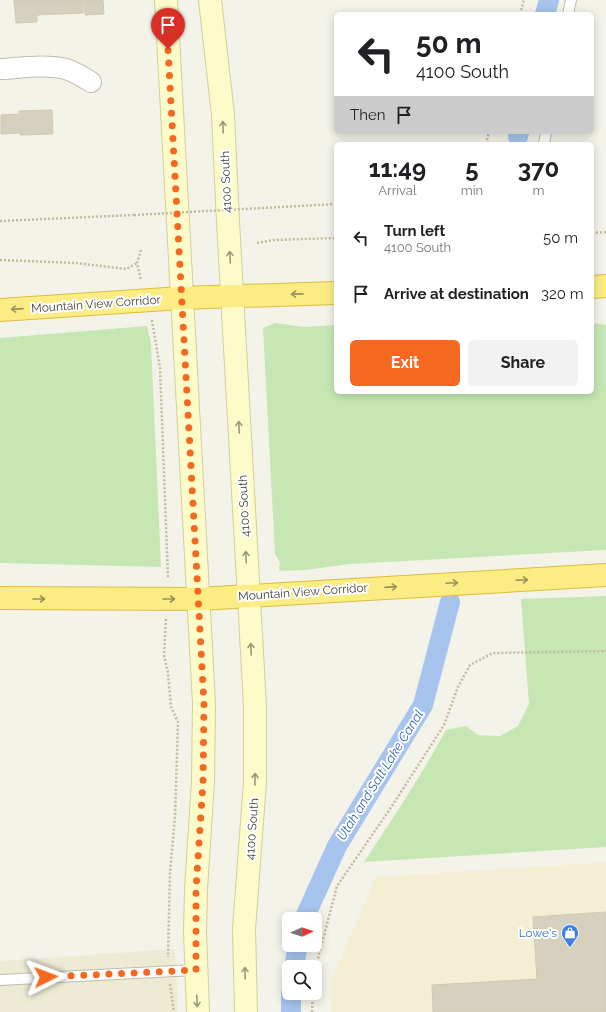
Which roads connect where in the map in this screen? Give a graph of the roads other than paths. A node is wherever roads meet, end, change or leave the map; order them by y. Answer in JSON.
{"nodes":[{"id":1,"x":166,"y":0,"type":"edge"},
{"id":2,"x":210,"y":0,"type":"edge"},
{"id":3,"x":571,"y":0,"type":"edge"},
{"id":4,"x":568,"y":12,"type":"edge"},
{"id":5,"x":0,"y":69,"type":"edge"},
{"id":6,"x":90,"y":82,"type":"dead end"},
{"id":7,"x":606,"y":286,"type":"edge"},
{"id":8,"x":594,"y":287,"type":"edge"},
{"id":9,"x":334,"y":293,"type":"edge"},
{"id":10,"x":232,"y":296,"type":"junction"},
{"id":11,"x":181,"y":298,"type":"junction"},
{"id":12,"x":0,"y":310,"type":"edge"},
{"id":13,"x":606,"y":575,"type":"edge"},
{"id":14,"x":248,"y":596,"type":"junction"},
{"id":15,"x":0,"y":598,"type":"edge"},
{"id":16,"x":198,"y":599,"type":"junction"},
{"id":17,"x":196,"y":970,"type":"junction"},
{"id":18,"x":0,"y":980,"type":"edge"},
{"id":19,"x":198,"y":1012,"type":"edge"},
{"id":20,"x":246,"y":1012,"type":"edge"}],
"edges":[{"from":1,"to":11,"type":"main road"},
{"from":10,"to":2,"type":"main road","name":"4100 South","one_way":true},
{"from":3,"to":4,"type":"lane"},
{"from":5,"to":6,"type":"street"},
{"from":7,"to":8,"type":"highway"},
{"from":9,"to":10,"type":"highway","name":"Mountain View Corridor","one_way":true},
{"from":10,"to":11,"type":"highway","name":"Mountain View Corridor"},
{"from":14,"to":10,"type":"main road","name":"4100 South","one_way":true},
{"from":11,"to":12,"type":"highway","name":"Mountain View Corridor","one_way":true},
{"from":11,"to":16,"type":"main road"},
{"from":14,"to":13,"type":"highway","name":"Mountain View Corridor","one_way":true},
{"from":14,"to":16,"type":"highway","name":"Mountain View Corridor"},
{"from":20,"to":14,"type":"main road","name":"4100 South","one_way":true},
{"from":15,"to":16,"type":"highway","name":"Mountain View Corridor","one_way":true},
{"from":16,"to":17,"type":"main road"},
{"from":17,"to":18,"type":"lane"},
{"from":17,"to":19,"type":"main road","one_way":true}]}
